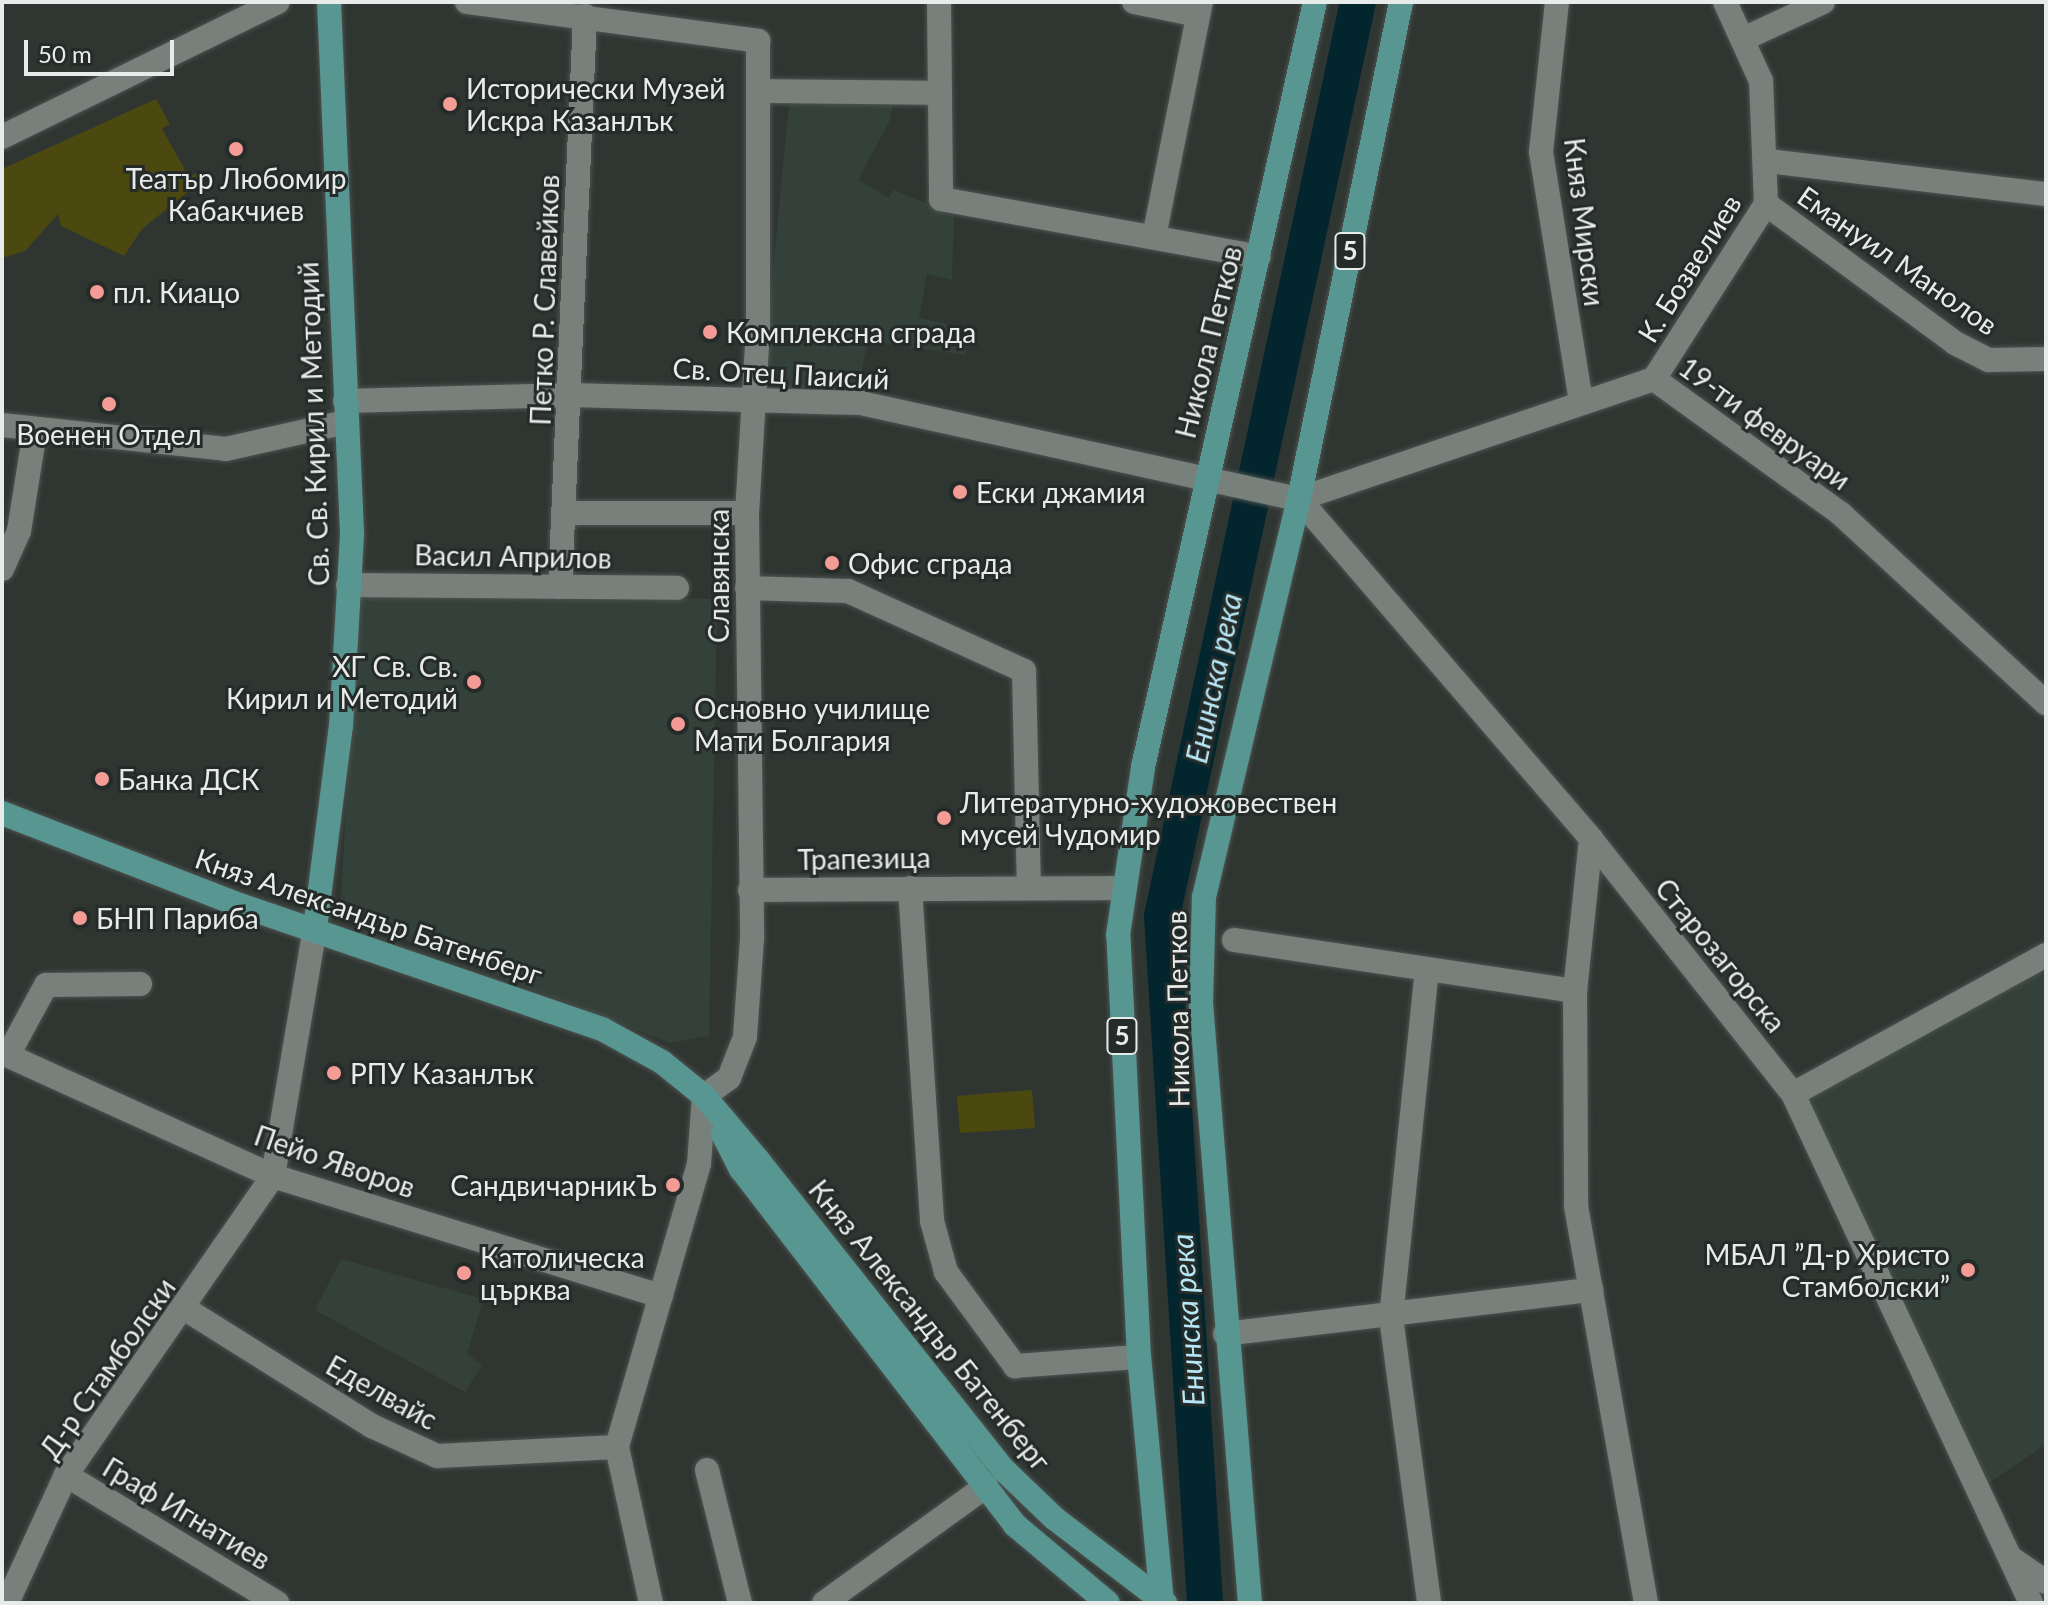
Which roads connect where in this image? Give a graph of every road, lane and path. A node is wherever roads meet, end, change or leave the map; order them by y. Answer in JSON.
{"nodes":[{"id":1,"x":278,"y":2,"type":"edge"},
{"id":2,"x":329,"y":2,"type":"edge"},
{"id":3,"x":467,"y":2,"type":"edge"},
{"id":4,"x":939,"y":2,"type":"edge"},
{"id":5,"x":1134,"y":2,"type":"edge"},
{"id":6,"x":1315,"y":2,"type":"edge"},
{"id":7,"x":1401,"y":2,"type":"edge"},
{"id":8,"x":1557,"y":2,"type":"edge"},
{"id":9,"x":1725,"y":2,"type":"edge"},
{"id":10,"x":1823,"y":2,"type":"edge"},
{"id":11,"x":1200,"y":8,"type":"edge"},
{"id":12,"x":585,"y":16,"type":"junction"},
{"id":13,"x":1743,"y":39,"type":"junction"},
{"id":14,"x":759,"y":91,"type":"junction"},
{"id":15,"x":940,"y":93,"type":"junction"},
{"id":16,"x":2,"y":137,"type":"edge"},
{"id":17,"x":1768,"y":161,"type":"junction"},
{"id":18,"x":2046,"y":194,"type":"edge"},
{"id":19,"x":1766,"y":204,"type":"junction"},
{"id":20,"x":1154,"y":237,"type":"junction"},
{"id":21,"x":1259,"y":257,"type":"junction"},
{"id":22,"x":2046,"y":359,"type":"edge"},
{"id":23,"x":1654,"y":379,"type":"junction"},
{"id":24,"x":571,"y":395,"type":"junction"},
{"id":25,"x":755,"y":398,"type":"junction"},
{"id":26,"x":1581,"y":401,"type":"junction"},
{"id":27,"x":346,"y":412,"type":"junction"},
{"id":28,"x":2,"y":425,"type":"edge"},
{"id":29,"x":35,"y":431,"type":"junction"},
{"id":30,"x":1213,"y":480,"type":"junction"},
{"id":31,"x":1290,"y":497,"type":"junction"},
{"id":32,"x":565,"y":513,"type":"junction"},
{"id":33,"x":747,"y":513,"type":"junction"},
{"id":34,"x":2,"y":569,"type":"edge"},
{"id":35,"x":348,"y":585,"type":"junction"},
{"id":36,"x":560,"y":587,"type":"junction"},
{"id":37,"x":677,"y":588,"type":"dead end"},
{"id":38,"x":747,"y":588,"type":"junction"},
{"id":39,"x":2046,"y":703,"type":"edge"},
{"id":40,"x":2,"y":813,"type":"edge"},
{"id":41,"x":1591,"y":839,"type":"junction"},
{"id":42,"x":1029,"y":884,"type":"junction"},
{"id":43,"x":910,"y":888,"type":"junction"},
{"id":44,"x":1123,"y":888,"type":"junction"},
{"id":45,"x":750,"y":890,"type":"junction"},
{"id":46,"x":315,"y":928,"type":"junction"},
{"id":47,"x":1234,"y":940,"type":"dead end"},
{"id":48,"x":2046,"y":955,"type":"edge"},
{"id":49,"x":1427,"y":969,"type":"junction"},
{"id":50,"x":140,"y":984,"type":"dead end"},
{"id":51,"x":1575,"y":991,"type":"junction"},
{"id":52,"x":5,"y":1054,"type":"edge"},
{"id":53,"x":1793,"y":1094,"type":"junction"},
{"id":54,"x":704,"y":1096,"type":"junction"},
{"id":55,"x":273,"y":1176,"type":"junction"},
{"id":56,"x":1591,"y":1290,"type":"junction"},
{"id":57,"x":661,"y":1296,"type":"junction"},
{"id":58,"x":187,"y":1310,"type":"junction"},
{"id":59,"x":1391,"y":1317,"type":"junction"},
{"id":60,"x":1225,"y":1334,"type":"junction"},
{"id":61,"x":1139,"y":1357,"type":"junction"},
{"id":62,"x":617,"y":1447,"type":"junction"},
{"id":63,"x":707,"y":1470,"type":"dead end"},
{"id":64,"x":66,"y":1475,"type":"junction"},
{"id":65,"x":986,"y":1486,"type":"junction"},
{"id":66,"x":2012,"y":1559,"type":"junction"},
{"id":67,"x":2046,"y":1582,"type":"edge"},
{"id":68,"x":1163,"y":1602,"type":"edge"},
{"id":69,"x":7,"y":1603,"type":"edge"},
{"id":70,"x":277,"y":1603,"type":"edge"},
{"id":71,"x":651,"y":1603,"type":"edge"},
{"id":72,"x":740,"y":1603,"type":"edge"},
{"id":73,"x":824,"y":1603,"type":"edge"},
{"id":74,"x":1108,"y":1603,"type":"edge"},
{"id":75,"x":1250,"y":1603,"type":"edge"},
{"id":76,"x":1429,"y":1603,"type":"edge"},
{"id":77,"x":1646,"y":1603,"type":"edge"},
{"id":78,"x":2031,"y":1603,"type":"edge"}],
"edges":[{"from":1,"to":16,"type":"street"},
{"from":2,"to":27,"type":"main road","name":"Св. Св. Кирил и Методий"},
{"from":3,"to":12,"type":"street"},
{"from":4,"to":15,"type":"street"},
{"from":5,"to":11,"type":"street"},
{"from":6,"to":21,"type":"main road","name":"Никола Петков","number":"5"},
{"from":7,"to":31,"type":"main road","name":"Никола Петков","number":"5"},
{"from":8,"to":26,"type":"street","name":"Княз Мирски"},
{"from":9,"to":13,"type":"street","name":"К. Бозвелиев"},
{"from":10,"to":13,"type":"street"},
{"from":11,"to":20,"type":"street"},
{"from":12,"to":14,"type":"street","name":"Славянска"},
{"from":12,"to":24,"type":"street","name":"Петко Р. Славейков"},
{"from":13,"to":17,"type":"street","name":"К. Бозвелиев"},
{"from":14,"to":15,"type":"street"},
{"from":14,"to":25,"type":"street","name":"Славянска"},
{"from":15,"to":20,"type":"street"},
{"from":17,"to":18,"type":"street"},
{"from":17,"to":19,"type":"street","name":"К. Бозвелиев"},
{"from":19,"to":22,"type":"street","name":"Емануил Манолов"},
{"from":19,"to":23,"type":"street","name":"К. Бозвелиев"},
{"from":20,"to":21,"type":"street"},
{"from":21,"to":30,"type":"main road","name":"Никола Петков","number":"5"},
{"from":23,"to":26,"type":"street","name":"19-ти февруари"},
{"from":23,"to":39,"type":"street","name":"19-ти февруари"},
{"from":24,"to":25,"type":"street","name":"Св. Отец Паисий"},
{"from":24,"to":27,"type":"street","name":"Св. Отец Паисий"},
{"from":24,"to":32,"type":"street","name":"Петко Р. Славейков"},
{"from":25,"to":30,"type":"street","name":"Св. Отец Паисий"},
{"from":25,"to":33,"type":"street","name":"Славянска"},
{"from":26,"to":31,"type":"street","name":"19-ти февруари"},
{"from":27,"to":29,"type":"street","name":"Св. Отец Паисий"},
{"from":27,"to":35,"type":"main road","name":"Св. Св. Кирил и Методий"},
{"from":28,"to":29,"type":"street","name":"Св. Отец Паисий"},
{"from":29,"to":34,"type":"street"},
{"from":30,"to":31,"type":"street"},
{"from":30,"to":44,"type":"main road","name":"Никола Петков","number":"5"},
{"from":31,"to":41,"type":"street","name":"Старозагорска"},
{"from":31,"to":60,"type":"main road","name":"Никола Петков","number":"5"},
{"from":32,"to":33,"type":"street"},
{"from":32,"to":36,"type":"street","name":"Петко Р. Славейков"},
{"from":33,"to":38,"type":"street","name":"Славянска"},
{"from":35,"to":36,"type":"street","name":"Васил Априлов"},
{"from":35,"to":46,"type":"main road","name":"Св. Св. Кирил и Методий"},
{"from":36,"to":37,"type":"street","name":"Васил Априлов"},
{"from":38,"to":42,"type":"street"},
{"from":38,"to":45,"type":"street","name":"Славянска"},
{"from":40,"to":46,"type":"main road","name":"Княз Александър Батенберг"},
{"from":41,"to":51,"type":"street"},
{"from":41,"to":53,"type":"street","name":"Старозагорска"},
{"from":42,"to":43,"type":"street","name":"Трапезица"},
{"from":42,"to":44,"type":"street","name":"Трапезица"},
{"from":43,"to":45,"type":"street","name":"Трапезица"},
{"from":43,"to":61,"type":"street"},
{"from":44,"to":61,"type":"main road","name":"Никола Петков","number":"5"},
{"from":45,"to":54,"type":"street","name":"Славянска"},
{"from":46,"to":54,"type":"main road","name":"Княз Александър Батенберг"},
{"from":46,"to":55,"type":"street","name":"Св. Св. Кирил и Методий"},
{"from":47,"to":49,"type":"street"},
{"from":48,"to":53,"type":"street"},
{"from":49,"to":51,"type":"street"},
{"from":49,"to":59,"type":"street"},
{"from":50,"to":52,"type":"street"},
{"from":51,"to":56,"type":"street"},
{"from":52,"to":55,"type":"street","name":"Пейо Яворов"},
{"from":53,"to":66,"type":"street","name":"Старозагорска"},
{"from":54,"to":57,"type":"street"},
{"from":54,"to":65,"type":"main road","name":"Княз Александър Батенберг"},
{"from":54,"to":68,"type":"main road","name":"Княз Александър Батенберг"},
{"from":55,"to":57,"type":"street","name":"Пейо Яворов"},
{"from":55,"to":58,"type":"street","name":"Д-р Стамболски"},
{"from":56,"to":59,"type":"street"},
{"from":56,"to":77,"type":"street"},
{"from":57,"to":62,"type":"street"},
{"from":58,"to":62,"type":"street","name":"Еделвайс"},
{"from":58,"to":64,"type":"street","name":"Д-р Стамболски"},
{"from":59,"to":60,"type":"street"},
{"from":59,"to":76,"type":"street"},
{"from":60,"to":75,"type":"main road","name":"Никола Петков","number":"5"},
{"from":61,"to":68,"type":"main road","name":"Никола Петков","number":"5"},
{"from":62,"to":71,"type":"street"},
{"from":63,"to":72,"type":"street"},
{"from":64,"to":69,"type":"street","name":"Д-р Стамболски"},
{"from":64,"to":70,"type":"street","name":"Граф Игнатиев"},
{"from":65,"to":73,"type":"street"},
{"from":65,"to":74,"type":"main road","name":"Княз Александър Батенберг"},
{"from":66,"to":67,"type":"street"},
{"from":66,"to":78,"type":"street","name":"Старозагорска"}]}
